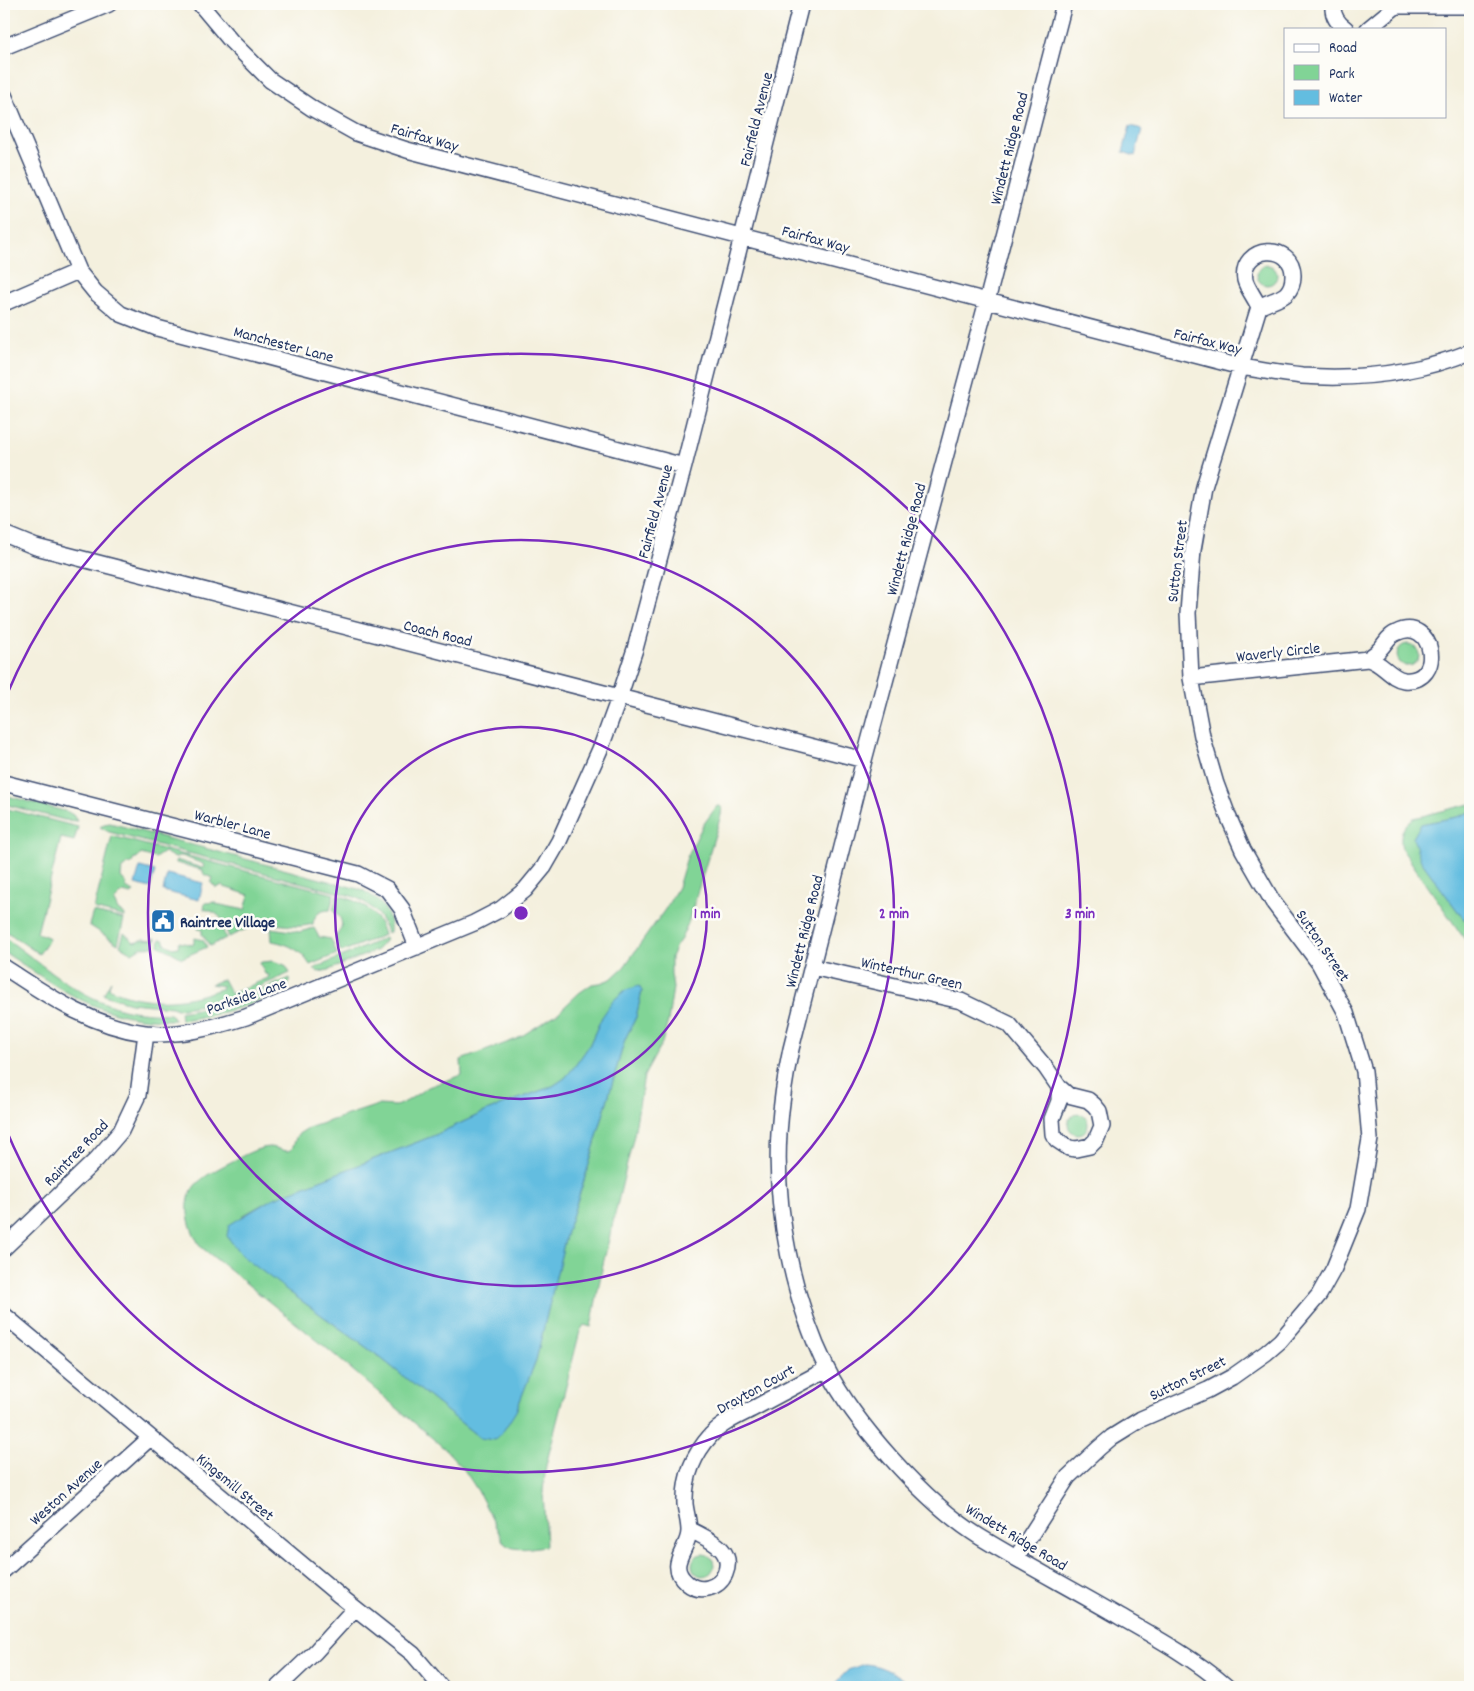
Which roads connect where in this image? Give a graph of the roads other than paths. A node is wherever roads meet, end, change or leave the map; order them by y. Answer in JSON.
{"nodes":[{"id":1,"x":109,"y":4,"type":"edge"},
{"id":2,"x":200,"y":4,"type":"edge"},
{"id":3,"x":1064,"y":4,"type":"edge"},
{"id":4,"x":1333,"y":4,"type":"edge"},
{"id":5,"x":798,"y":5,"type":"edge"},
{"id":6,"x":1395,"y":5,"type":"edge"},
{"id":7,"x":1470,"y":6,"type":"edge"},
{"id":8,"x":1345,"y":28,"type":"edge"},
{"id":9,"x":1369,"y":28,"type":"edge"},
{"id":10,"x":4,"y":47,"type":"edge"},
{"id":11,"x":4,"y":95,"type":"edge"},
{"id":12,"x":743,"y":236,"type":"junction"},
{"id":13,"x":78,"y":271,"type":"junction"},
{"id":14,"x":987,"y":301,"type":"junction"},
{"id":15,"x":4,"y":303,"type":"edge"},
{"id":16,"x":1259,"y":307,"type":"dead end"},
{"id":17,"x":1470,"y":352,"type":"edge"},
{"id":18,"x":1241,"y":367,"type":"junction"},
{"id":19,"x":684,"y":466,"type":"junction"},
{"id":20,"x":4,"y":534,"type":"edge"},
{"id":21,"x":1368,"y":659,"type":"dead end"},
{"id":22,"x":1191,"y":678,"type":"junction"},
{"id":23,"x":619,"y":698,"type":"junction"},
{"id":24,"x":864,"y":760,"type":"junction"},
{"id":25,"x":4,"y":783,"type":"edge"},
{"id":26,"x":417,"y":947,"type":"junction"},
{"id":27,"x":4,"y":967,"type":"edge"},
{"id":28,"x":812,"y":967,"type":"junction"},
{"id":29,"x":146,"y":1033,"type":"junction"},
{"id":30,"x":1059,"y":1087,"type":"dead end"},
{"id":31,"x":4,"y":1248,"type":"edge"},
{"id":32,"x":4,"y":1315,"type":"edge"},
{"id":33,"x":827,"y":1369,"type":"junction"},
{"id":34,"x":150,"y":1438,"type":"junction"},
{"id":35,"x":689,"y":1529,"type":"dead end"},
{"id":36,"x":1016,"y":1558,"type":"junction"},
{"id":37,"x":4,"y":1570,"type":"edge"},
{"id":38,"x":355,"y":1608,"type":"junction"},
{"id":39,"x":278,"y":1687,"type":"edge"},
{"id":40,"x":441,"y":1687,"type":"edge"},
{"id":41,"x":1227,"y":1687,"type":"edge"}],
"edges":[{"from":1,"to":10,"type":"street"},
{"from":2,"to":12,"type":"street","name":"Fairfax Way"},
{"from":3,"to":14,"type":"street","name":"Windett Ridge Road"},
{"from":4,"to":8,"type":"street"},
{"from":5,"to":12,"type":"street","name":"Fairfield Avenue"},
{"from":6,"to":7,"type":"street"},
{"from":6,"to":9,"type":"street"},
{"from":11,"to":13,"type":"street","name":"Manchester Lane"},
{"from":12,"to":14,"type":"street","name":"Fairfax Way"},
{"from":12,"to":19,"type":"street","name":"Fairfield Avenue"},
{"from":13,"to":15,"type":"street"},
{"from":13,"to":19,"type":"street","name":"Manchester Lane"},
{"from":14,"to":18,"type":"street","name":"Fairfax Way"},
{"from":14,"to":24,"type":"street","name":"Windett Ridge Road"},
{"from":16,"to":18,"type":"street","name":"Sutton Street"},
{"from":17,"to":18,"type":"street","name":"Fairfax Way"},
{"from":18,"to":22,"type":"street","name":"Sutton Street"},
{"from":19,"to":23,"type":"street","name":"Fairfield Avenue"},
{"from":20,"to":23,"type":"street","name":"Coach Road"},
{"from":21,"to":22,"type":"street","name":"Waverly Circle"},
{"from":22,"to":36,"type":"street","name":"Sutton Street"},
{"from":23,"to":24,"type":"street","name":"Coach Road"},
{"from":23,"to":26,"type":"street","name":"Fairfield Avenue"},
{"from":24,"to":28,"type":"street","name":"Windett Ridge Road"},
{"from":25,"to":26,"type":"street","name":"Warbler Lane"},
{"from":26,"to":29,"type":"street","name":"Parkside Lane"},
{"from":27,"to":29,"type":"street","name":"Parkside Lane"},
{"from":28,"to":30,"type":"street","name":"Winterthur Green"},
{"from":28,"to":33,"type":"street","name":"Windett Ridge Road"},
{"from":29,"to":31,"type":"street","name":"Raintree Road"},
{"from":32,"to":34,"type":"street","name":"Kingsmill Street"},
{"from":33,"to":35,"type":"street","name":"Drayton Court"},
{"from":33,"to":36,"type":"street","name":"Windett Ridge Road"},
{"from":34,"to":37,"type":"street","name":"Weston Avenue"},
{"from":34,"to":38,"type":"street","name":"Kingsmill Street"},
{"from":36,"to":41,"type":"street","name":"Windett Ridge Road"},
{"from":38,"to":39,"type":"street"},
{"from":38,"to":40,"type":"street","name":"Kingsmill Street"}]}
